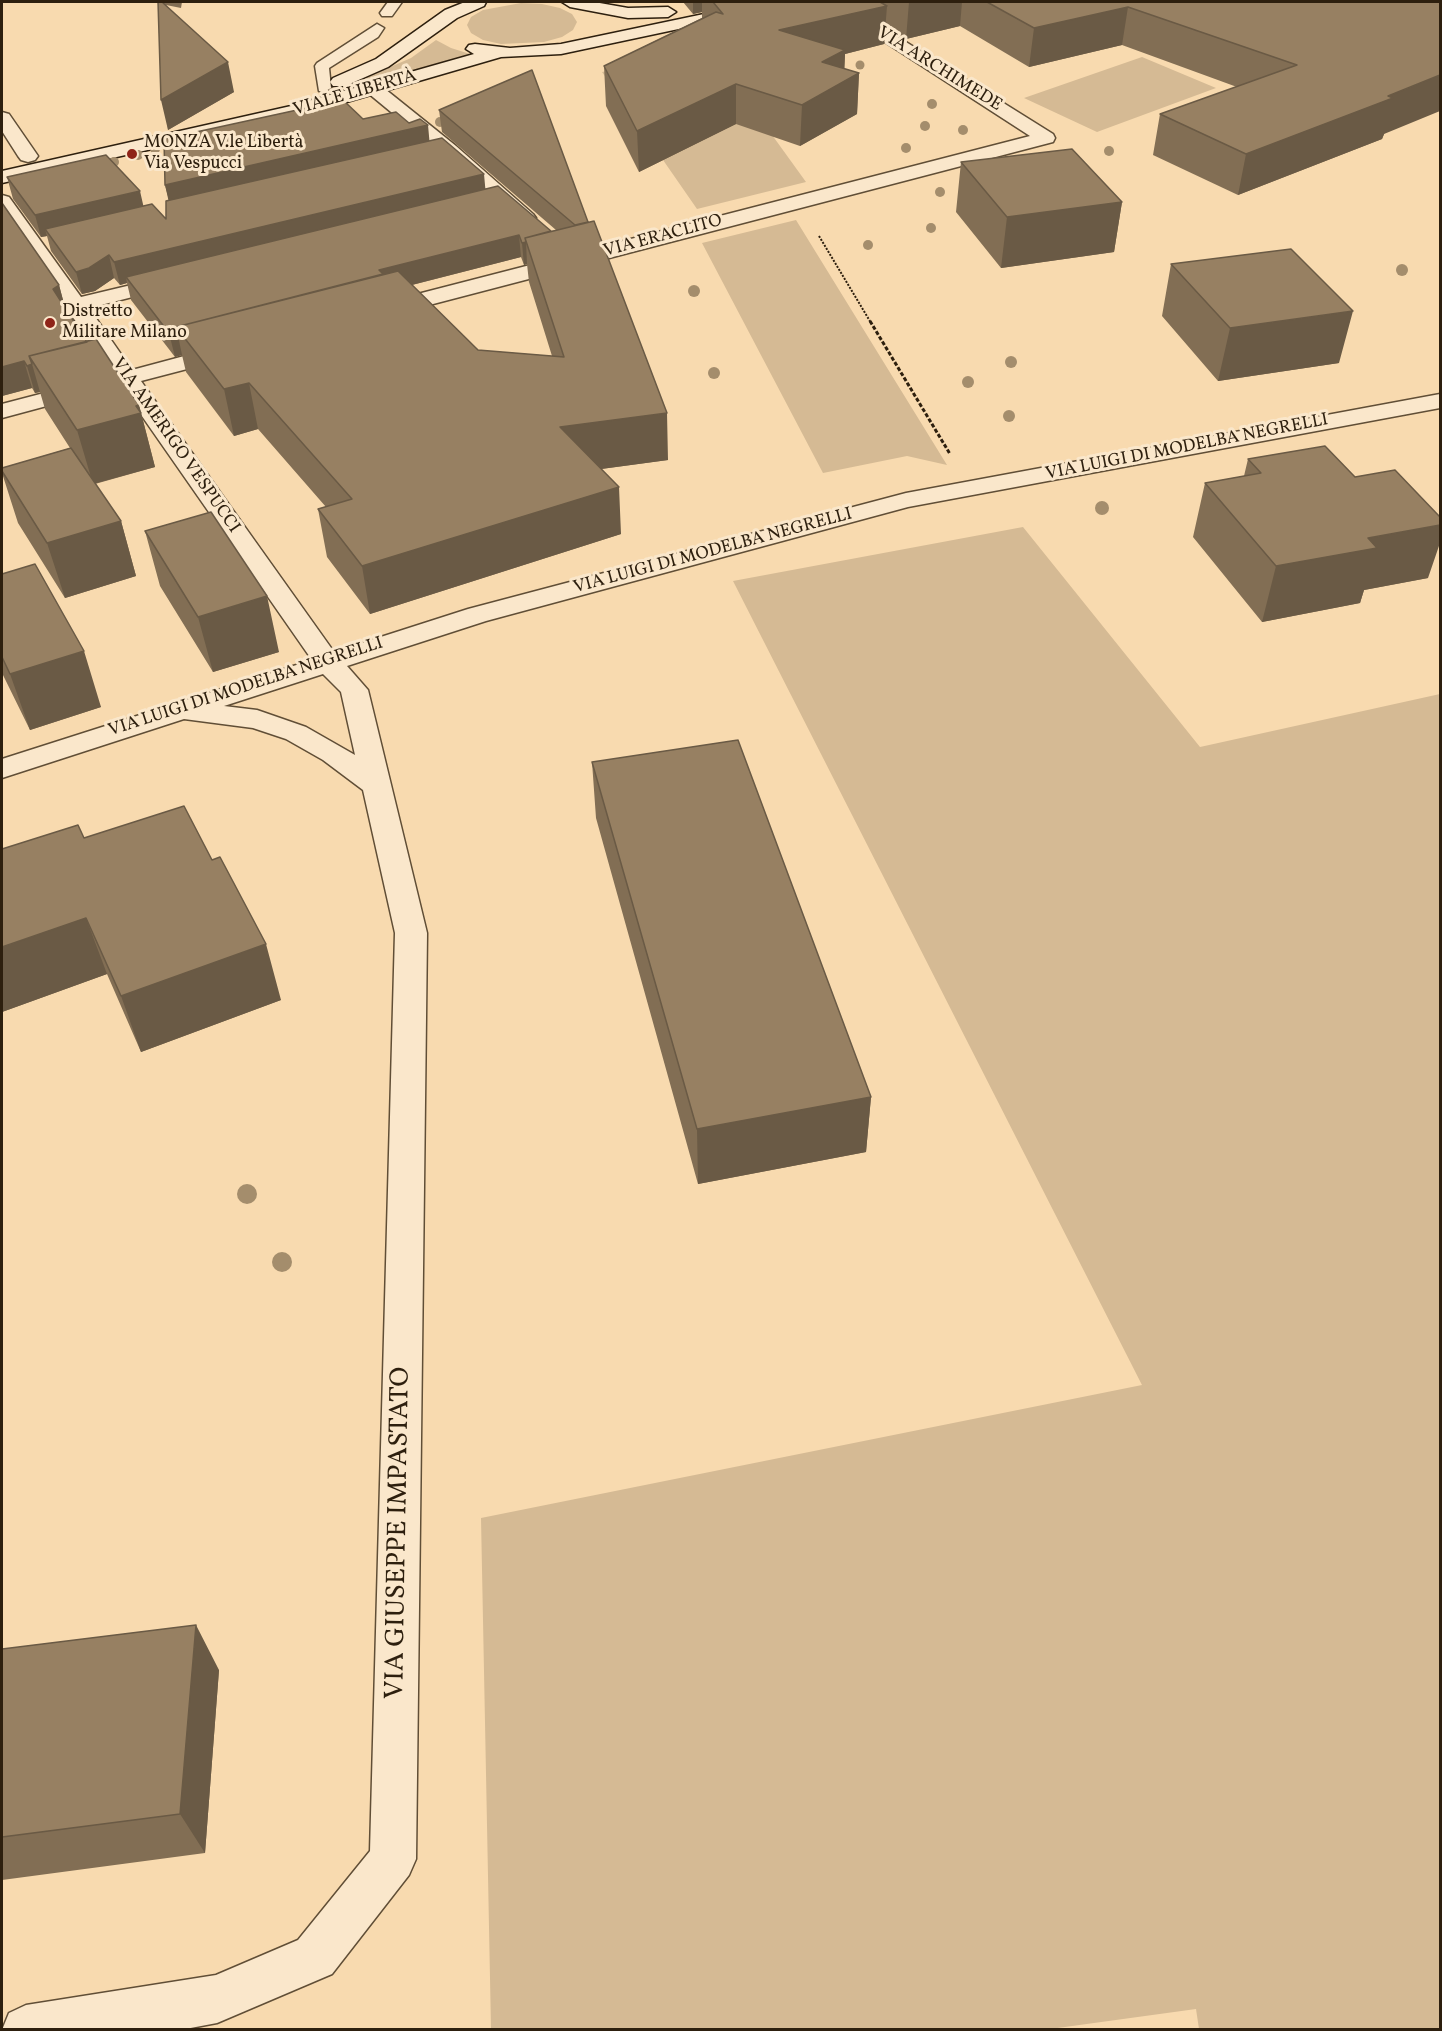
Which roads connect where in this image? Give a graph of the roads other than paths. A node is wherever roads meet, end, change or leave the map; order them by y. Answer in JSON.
{"nodes":[{"id":1,"x":478,"y":2,"type":"edge"},
{"id":2,"x":720,"y":2,"type":"edge"},
{"id":3,"x":782,"y":2,"type":"edge"},
{"id":4,"x":831,"y":2,"type":"edge"},
{"id":5,"x":573,"y":3,"type":"edge"},
{"id":6,"x":451,"y":14,"type":"junction"},
{"id":7,"x":377,"y":28,"type":"dead end"},
{"id":8,"x":539,"y":52,"type":"junction"},
{"id":9,"x":496,"y":53,"type":"junction"},
{"id":10,"x":324,"y":88,"type":"junction"},
{"id":11,"x":374,"y":89,"type":"junction"},
{"id":12,"x":2,"y":118,"type":"edge"},
{"id":13,"x":1046,"y":138,"type":"joint"},
{"id":14,"x":449,"y":150,"type":"junction"},
{"id":15,"x":426,"y":155,"type":"edge"},
{"id":16,"x":28,"y":156,"type":"junction"},
{"id":17,"x":2,"y":162,"type":"edge"},
{"id":18,"x":2,"y":177,"type":"edge"},
{"id":19,"x":505,"y":199,"type":"junction"},
{"id":20,"x":2,"y":201,"type":"edge"},
{"id":21,"x":482,"y":205,"type":"edge"},
{"id":22,"x":540,"y":230,"type":"edge"},
{"id":23,"x":58,"y":242,"type":"edge"},
{"id":24,"x":557,"y":245,"type":"edge"},
{"id":25,"x":35,"y":247,"type":"junction"},
{"id":26,"x":575,"y":260,"type":"junction"},
{"id":27,"x":192,"y":277,"type":"edge"},
{"id":28,"x":76,"y":305,"type":"junction"},
{"id":29,"x":368,"y":314,"type":"edge"},
{"id":30,"x":253,"y":344,"type":"edge"},
{"id":31,"x":126,"y":377,"type":"junction"},
{"id":32,"x":1440,"y":401,"type":"edge"},
{"id":33,"x":2,"y":411,"type":"edge"},
{"id":34,"x":327,"y":662,"type":"junction"},
{"id":35,"x":178,"y":710,"type":"junction"},
{"id":36,"x":2,"y":769,"type":"edge"},
{"id":37,"x":375,"y":785,"type":"junction"},
{"id":38,"x":26,"y":2030,"type":"edge"}],
"edges":[{"from":1,"to":6,"type":"street","name":"VIALE LIBERTÀ"},
{"from":2,"to":5,"type":"street","name":"VIALE LIBERTÀ"},
{"from":3,"to":8,"type":"street","name":"VIALE LIBERTÀ"},
{"from":4,"to":13,"type":"street","name":"VIA ARCHIMEDE"},
{"from":5,"to":8,"type":"street","name":"VIALE LIBERTÀ"},
{"from":6,"to":9,"type":"street","name":"VIALE LIBERTÀ"},
{"from":6,"to":10,"type":"street","name":"VIALE LIBERTÀ"},
{"from":7,"to":10,"type":"lane"},
{"from":8,"to":9,"type":"street","name":"VIALE LIBERTÀ"},
{"from":9,"to":11,"type":"street","name":"VIALE LIBERTÀ"},
{"from":10,"to":16,"type":"street","name":"VIALE LIBERTÀ"},
{"from":11,"to":14,"type":"street"},
{"from":11,"to":18,"type":"street","name":"VIALE LIBERTÀ"},
{"from":12,"to":16,"type":"street"},
{"from":13,"to":26,"type":"street","name":"VIA ERACLITO"},
{"from":14,"to":15,"type":"street"},
{"from":14,"to":19,"type":"street"},
{"from":16,"to":17,"type":"street","name":"VIALE LIBERTÀ"},
{"from":19,"to":21,"type":"street"},
{"from":19,"to":22,"type":"street"},
{"from":20,"to":25,"type":"street","name":"VIA AMERIGO VESPUCCI"},
{"from":23,"to":25,"type":"street"},
{"from":24,"to":26,"type":"street"},
{"from":25,"to":28,"type":"street","name":"VIA AMERIGO VESPUCCI"},
{"from":26,"to":29,"type":"street","name":"VIA ERACLITO"},
{"from":27,"to":28,"type":"street"},
{"from":28,"to":31,"type":"street","name":"VIA AMERIGO VESPUCCI"},
{"from":30,"to":31,"type":"street"},
{"from":31,"to":33,"type":"street"},
{"from":31,"to":34,"type":"street","name":"VIA AMERIGO VESPUCCI"},
{"from":32,"to":34,"type":"street","name":"VIA LUIGI DI MODELBA NEGRELLI"},
{"from":34,"to":35,"type":"street","name":"VIA LUIGI DI MODELBA NEGRELLI"},
{"from":34,"to":37,"type":"street","name":"VIA GIUSEPPE IMPASTATO"},
{"from":35,"to":36,"type":"street","name":"VIA LUIGI DI MODELBA NEGRELLI"},
{"from":35,"to":37,"type":"street"},
{"from":37,"to":38,"type":"street","name":"VIA GIUSEPPE IMPASTATO"}]}
